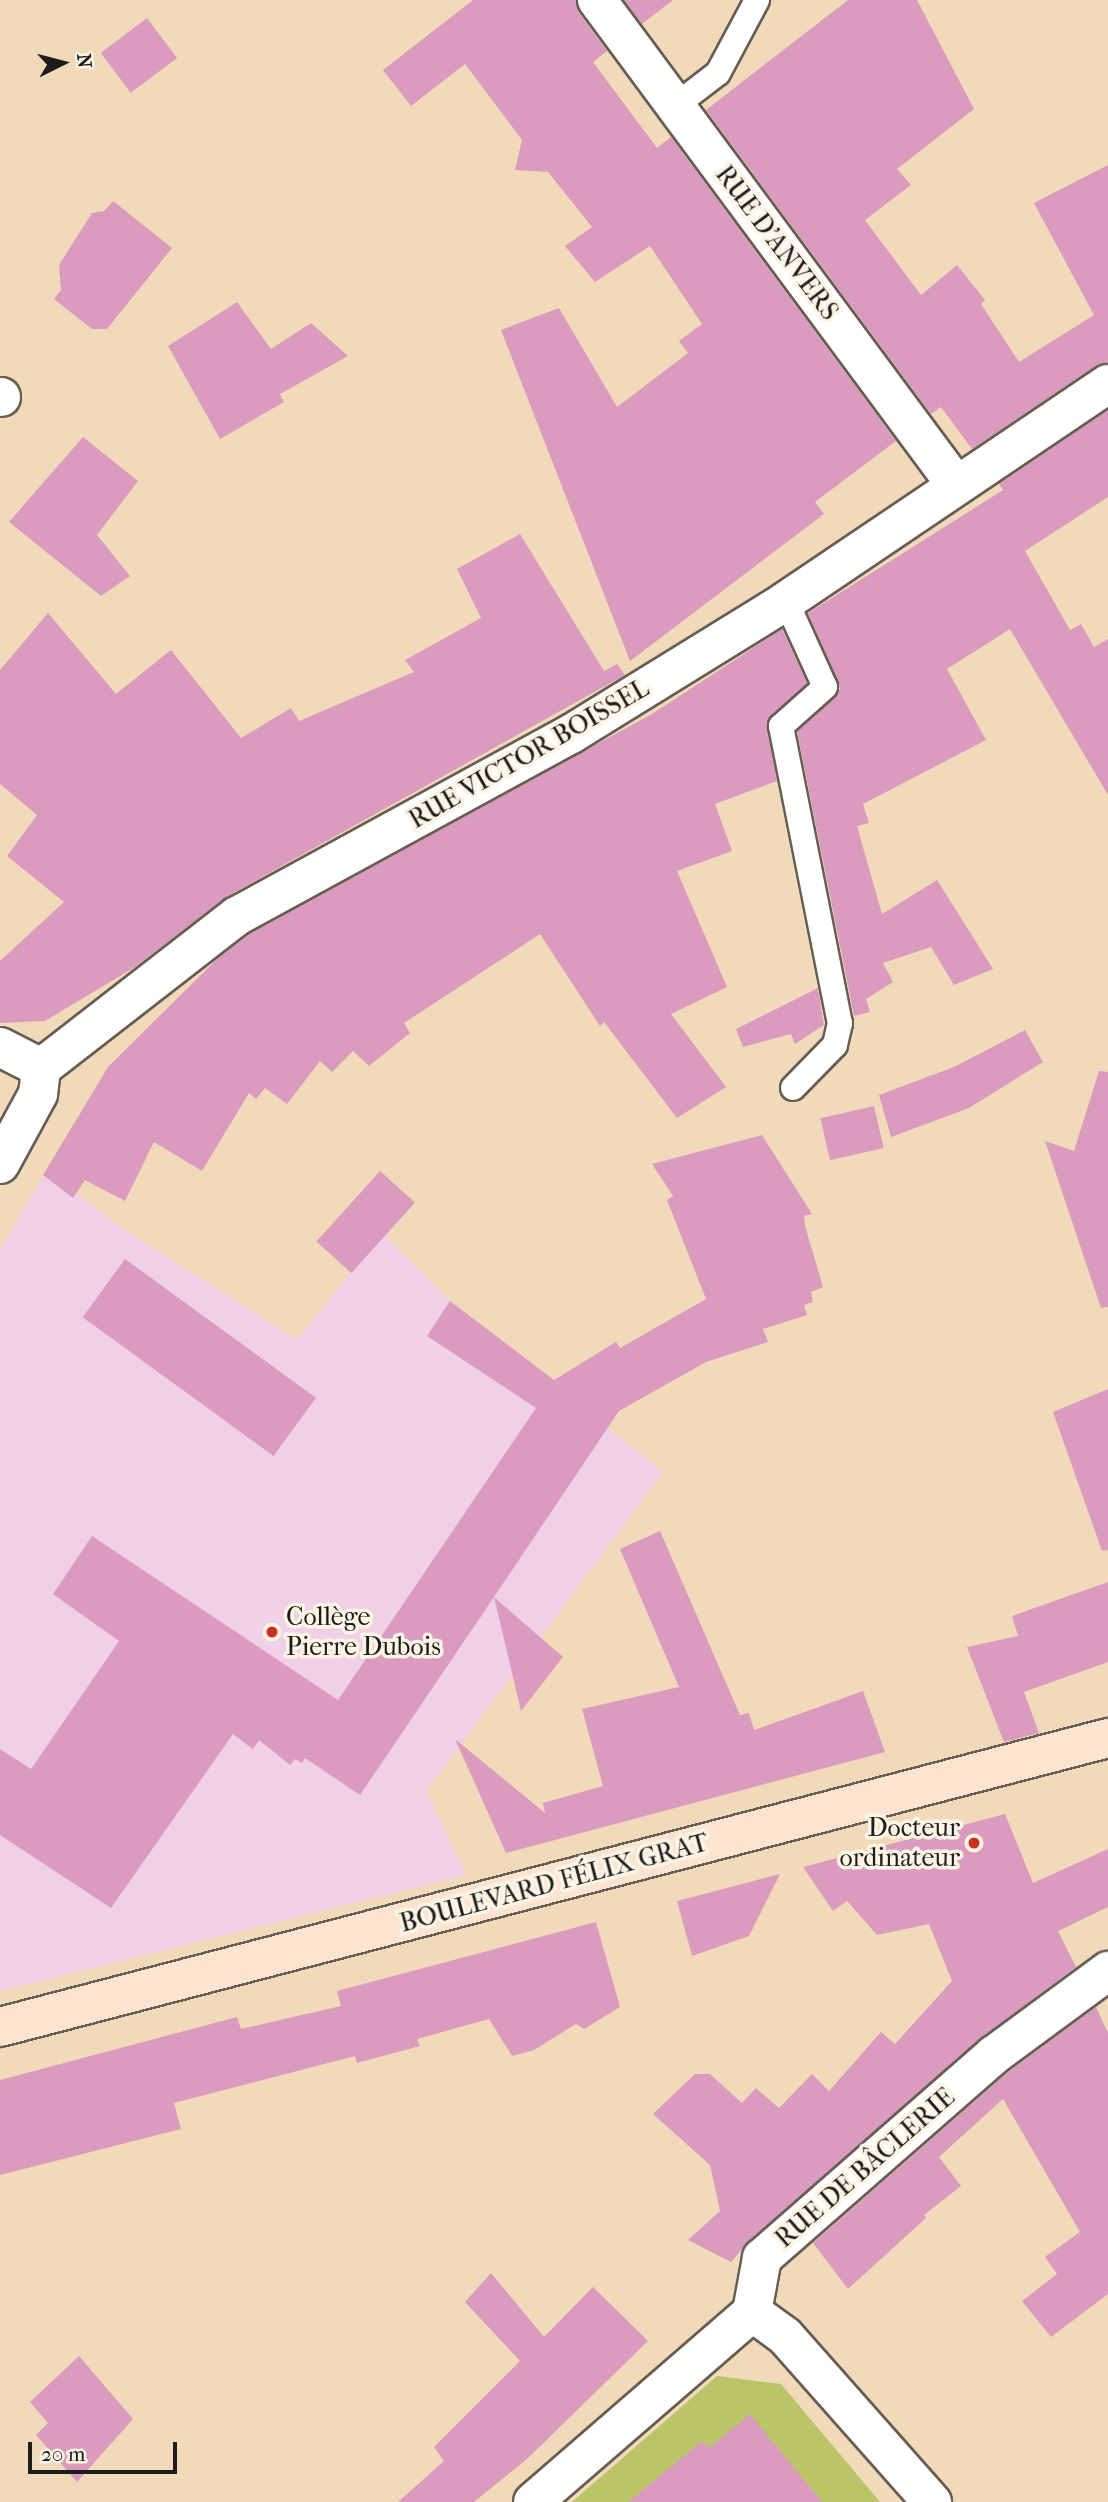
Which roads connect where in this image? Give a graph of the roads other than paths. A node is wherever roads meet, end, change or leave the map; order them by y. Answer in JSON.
{"nodes":[{"id":1,"x":597,"y":0,"type":"edge"},
{"id":2,"x":757,"y":0,"type":"edge"},
{"id":3,"x":675,"y":106,"type":"junction"},
{"id":4,"x":1108,"y":384,"type":"edge"},
{"id":5,"x":957,"y":485,"type":"junction"},
{"id":6,"x":786,"y":601,"type":"junction"},
{"id":7,"x":0,"y":1047,"type":"edge"},
{"id":8,"x":41,"y":1068,"type":"junction"},
{"id":9,"x":793,"y":1088,"type":"dead end"},
{"id":10,"x":0,"y":1164,"type":"edge"},
{"id":11,"x":1108,"y":1738,"type":"edge"},
{"id":12,"x":1108,"y":1971,"type":"edge"},
{"id":13,"x":0,"y":2027,"type":"edge"},
{"id":14,"x":752,"y":2312,"type":"junction"},
{"id":15,"x":533,"y":2502,"type":"edge"},
{"id":16,"x":932,"y":2502,"type":"edge"}],
"edges":[{"from":1,"to":3,"type":"street","name":"RUE D'ANVERS"},
{"from":2,"to":3,"type":"lane"},
{"from":3,"to":5,"type":"street","name":"RUE D'ANVERS"},
{"from":4,"to":5,"type":"street","name":"RUE VICTOR BOISSEL"},
{"from":5,"to":6,"type":"street","name":"RUE VICTOR BOISSEL"},
{"from":6,"to":8,"type":"street","name":"RUE VICTOR BOISSEL"},
{"from":6,"to":9,"type":"lane"},
{"from":7,"to":8,"type":"street"},
{"from":8,"to":10,"type":"street"},
{"from":11,"to":13,"type":"main road","name":"BOULEVARD FÉLIX GRAT"},
{"from":12,"to":14,"type":"street","name":"RUE DE BÂCLERIE"},
{"from":14,"to":15,"type":"street"},
{"from":14,"to":16,"type":"street"}]}
